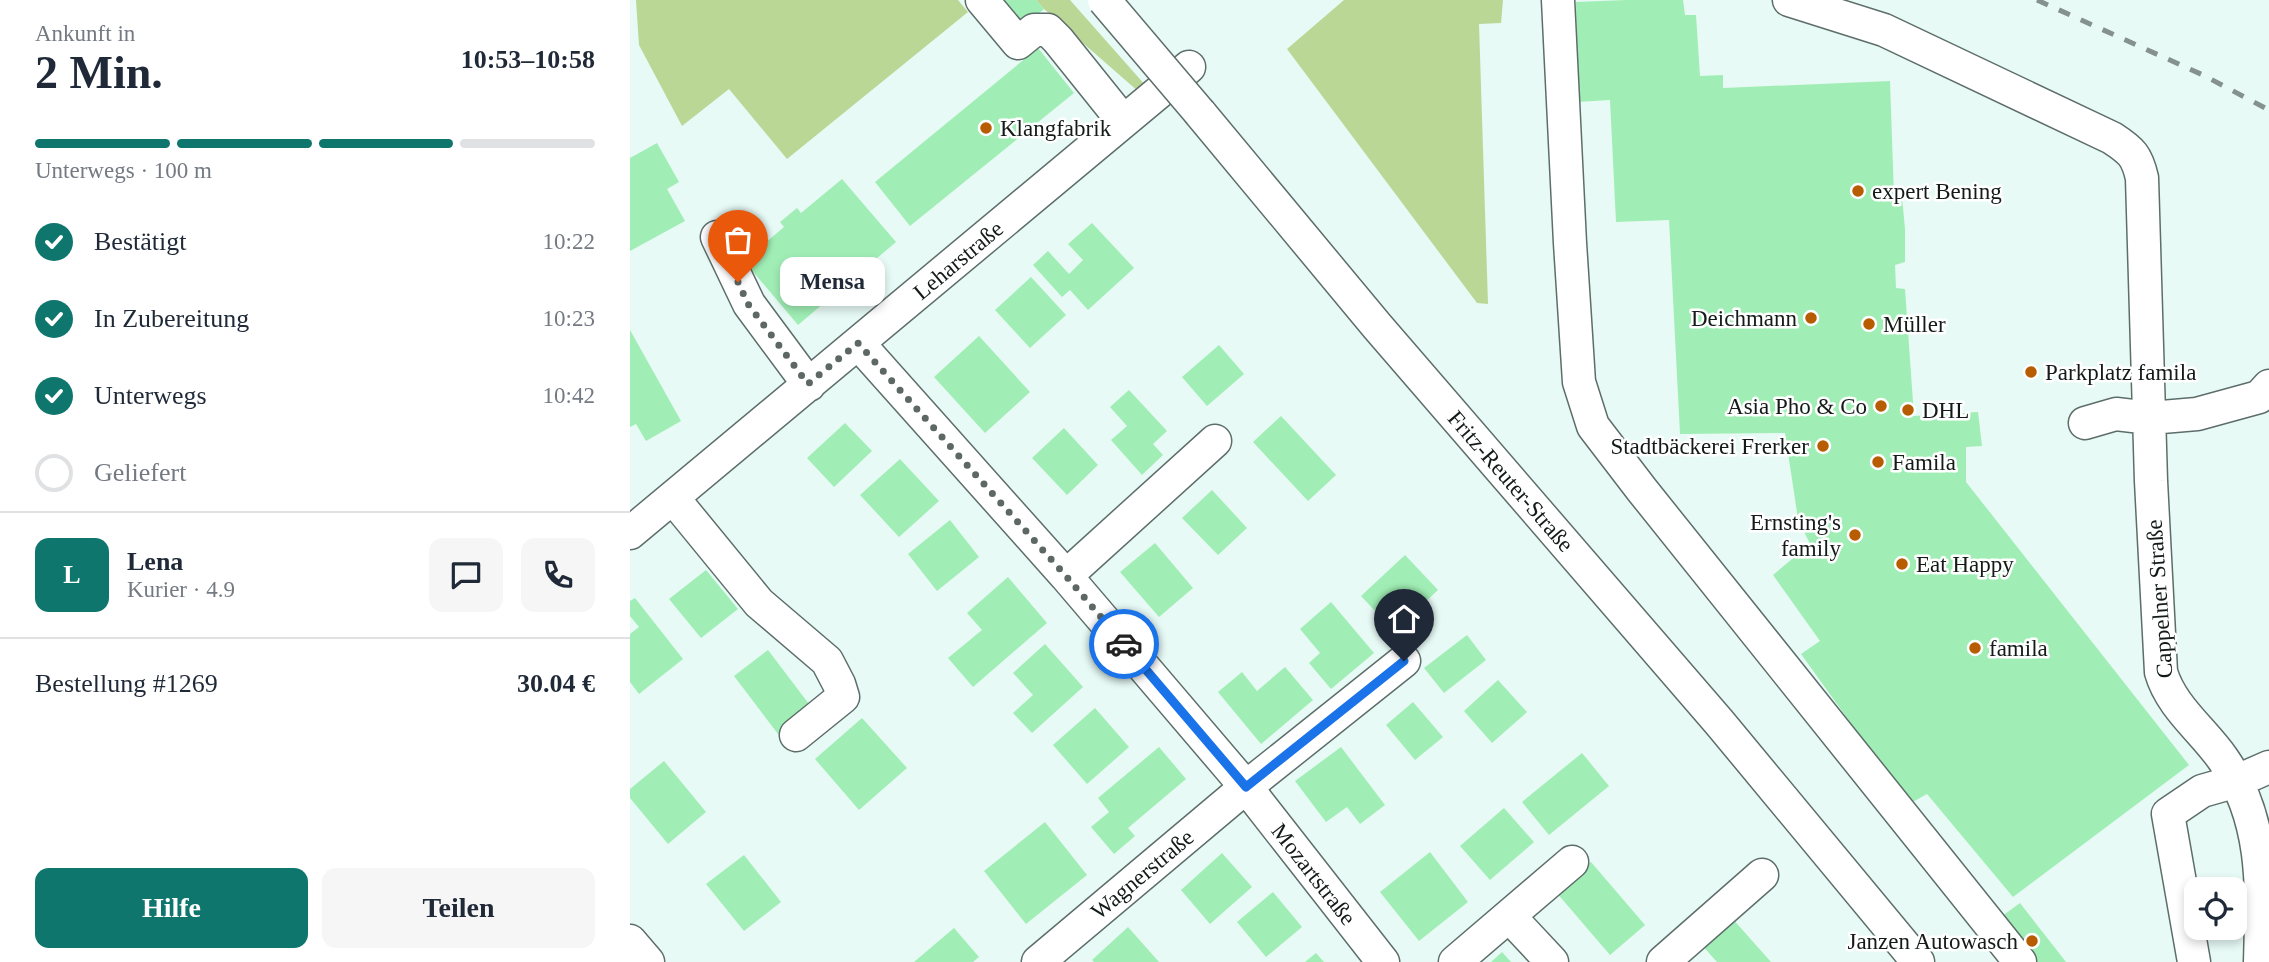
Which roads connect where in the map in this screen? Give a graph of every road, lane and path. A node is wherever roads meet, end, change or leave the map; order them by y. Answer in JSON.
{"nodes":[{"id":1,"x":982,"y":0,"type":"edge"},
{"id":2,"x":1104,"y":0,"type":"edge"},
{"id":3,"x":1558,"y":0,"type":"edge"},
{"id":4,"x":1788,"y":0,"type":"edge"},
{"id":5,"x":1189,"y":67,"type":"dead end"},
{"id":6,"x":1123,"y":121,"type":"junction"},
{"id":7,"x":717,"y":237,"type":"dead end"},
{"id":8,"x":858,"y":343,"type":"junction"},
{"id":9,"x":808,"y":384,"type":"junction"},
{"id":10,"x":2266,"y":394,"type":"edge"},
{"id":11,"x":2150,"y":418,"type":"junction"},
{"id":12,"x":2085,"y":423,"type":"dead end"},
{"id":13,"x":1215,"y":441,"type":"dead end"},
{"id":14,"x":673,"y":498,"type":"junction"},
{"id":15,"x":630,"y":533,"type":"edge"},
{"id":16,"x":1066,"y":576,"type":"junction"},
{"id":17,"x":1404,"y":661,"type":"dead end"},
{"id":18,"x":796,"y":735,"type":"dead end"},
{"id":19,"x":2269,"y":767,"type":"edge"},
{"id":20,"x":2236,"y":781,"type":"junction"},
{"id":21,"x":1246,"y":787,"type":"junction"},
{"id":22,"x":1572,"y":862,"type":"dead end"},
{"id":23,"x":1762,"y":875,"type":"dead end"},
{"id":24,"x":1510,"y":916,"type":"junction"},
{"id":25,"x":630,"y":941,"type":"edge"},
{"id":26,"x":2263,"y":943,"type":"edge"},
{"id":27,"x":2193,"y":956,"type":"edge"},
{"id":28,"x":648,"y":962,"type":"edge"},
{"id":29,"x":1038,"y":962,"type":"edge"},
{"id":30,"x":1383,"y":962,"type":"edge"},
{"id":31,"x":1455,"y":962,"type":"edge"},
{"id":32,"x":1552,"y":962,"type":"edge"},
{"id":33,"x":1663,"y":962,"type":"edge"},
{"id":34,"x":1918,"y":962,"type":"edge"},
{"id":35,"x":2020,"y":962,"type":"edge"}],
"edges":[{"from":1,"to":6,"type":"street"},
{"from":2,"to":34,"type":"street","name":"Fritz-Reuter-Straße","bridge":true},
{"from":3,"to":35,"type":"street"},
{"from":4,"to":11,"type":"street","name":"Cappelner Straße"},
{"from":5,"to":6,"type":"street","name":"Leharstraße"},
{"from":6,"to":8,"type":"street","name":"Leharstraße"},
{"from":7,"to":9,"type":"street"},
{"from":8,"to":9,"type":"street","name":"Leharstraße"},
{"from":8,"to":16,"type":"street","name":"Mozartstraße"},
{"from":9,"to":14,"type":"street","name":"Leharstraße"},
{"from":10,"to":11,"type":"street"},
{"from":11,"to":12,"type":"street"},
{"from":11,"to":20,"type":"street","name":"Cappelner Straße"},
{"from":13,"to":16,"type":"street"},
{"from":14,"to":15,"type":"street","name":"Leharstraße"},
{"from":14,"to":18,"type":"street"},
{"from":16,"to":21,"type":"street","name":"Mozartstraße"},
{"from":17,"to":21,"type":"street"},
{"from":19,"to":20,"type":"street"},
{"from":20,"to":26,"type":"street","name":"Cappelner Straße"},
{"from":20,"to":27,"type":"street"},
{"from":21,"to":29,"type":"street","name":"Wagnerstraße"},
{"from":21,"to":30,"type":"street","name":"Mozartstraße"},
{"from":22,"to":24,"type":"street"},
{"from":23,"to":33,"type":"street"},
{"from":24,"to":31,"type":"street"},
{"from":24,"to":32,"type":"street"},
{"from":25,"to":28,"type":"street"}]}
